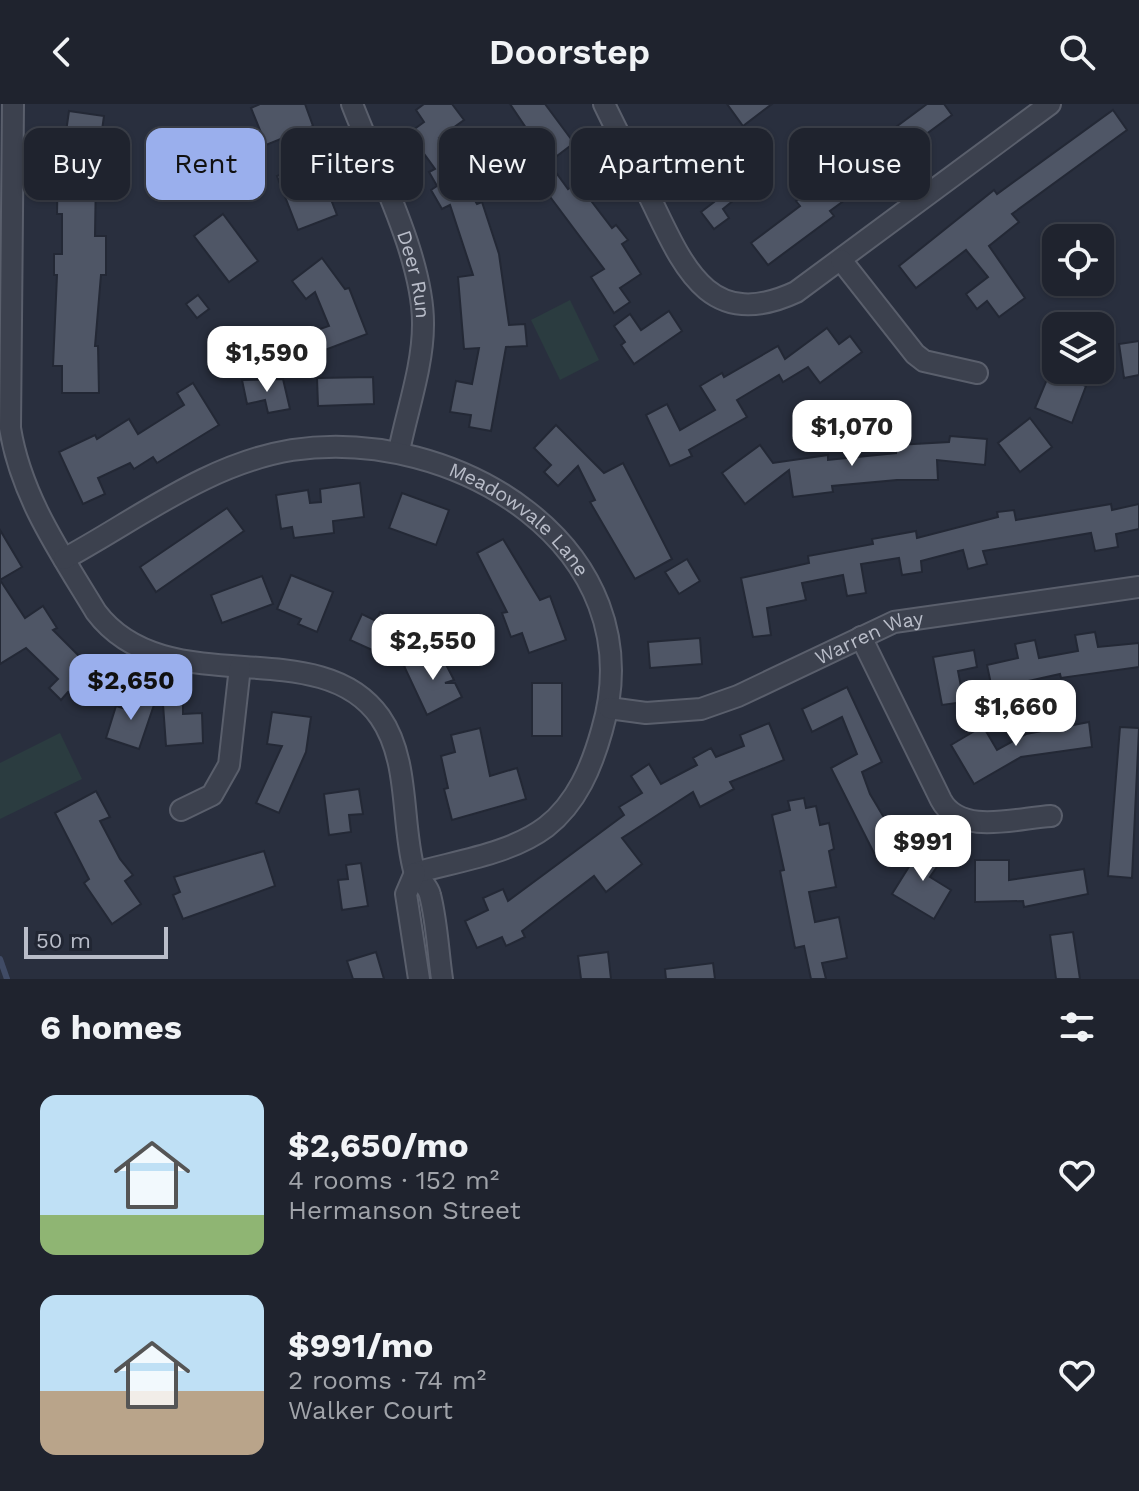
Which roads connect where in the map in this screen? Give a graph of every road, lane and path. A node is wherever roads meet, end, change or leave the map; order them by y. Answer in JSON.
{"nodes":[{"id":1,"x":13,"y":104,"type":"edge"},
{"id":2,"x":352,"y":104,"type":"edge"},
{"id":3,"x":604,"y":104,"type":"edge"},
{"id":4,"x":1050,"y":104,"type":"edge"},
{"id":5,"x":841,"y":260,"type":"junction"},
{"id":6,"x":977,"y":373,"type":"dead end"},
{"id":7,"x":399,"y":451,"type":"junction"},
{"id":8,"x":64,"y":559,"type":"junction"},
{"id":9,"x":1139,"y":587,"type":"edge"},
{"id":10,"x":861,"y":637,"type":"junction"},
{"id":11,"x":240,"y":667,"type":"junction"},
{"id":12,"x":609,"y":708,"type":"junction"},
{"id":13,"x":181,"y":810,"type":"dead end"},
{"id":14,"x":1051,"y":816,"type":"dead end"},
{"id":15,"x":415,"y":873,"type":"junction"},
{"id":16,"x":419,"y":979,"type":"edge"},
{"id":17,"x":442,"y":979,"type":"edge"}],
"edges":[{"from":1,"to":8,"type":"street"},
{"from":2,"to":7,"type":"street","name":"Deer Run"},
{"from":3,"to":5,"type":"street"},
{"from":4,"to":5,"type":"street"},
{"from":5,"to":6,"type":"street"},
{"from":7,"to":8,"type":"street","name":"Meadowvale Lane"},
{"from":7,"to":12,"type":"street","name":"Meadowvale Lane"},
{"from":8,"to":11,"type":"street"},
{"from":9,"to":10,"type":"street","name":"Warren Way"},
{"from":10,"to":12,"type":"street","name":"Warren Way"},
{"from":10,"to":14,"type":"street"},
{"from":11,"to":13,"type":"street"},
{"from":11,"to":15,"type":"street"},
{"from":12,"to":15,"type":"street","name":"Meadowvale Lane"},
{"from":15,"to":16,"type":"street"},
{"from":15,"to":17,"type":"street"}]}
